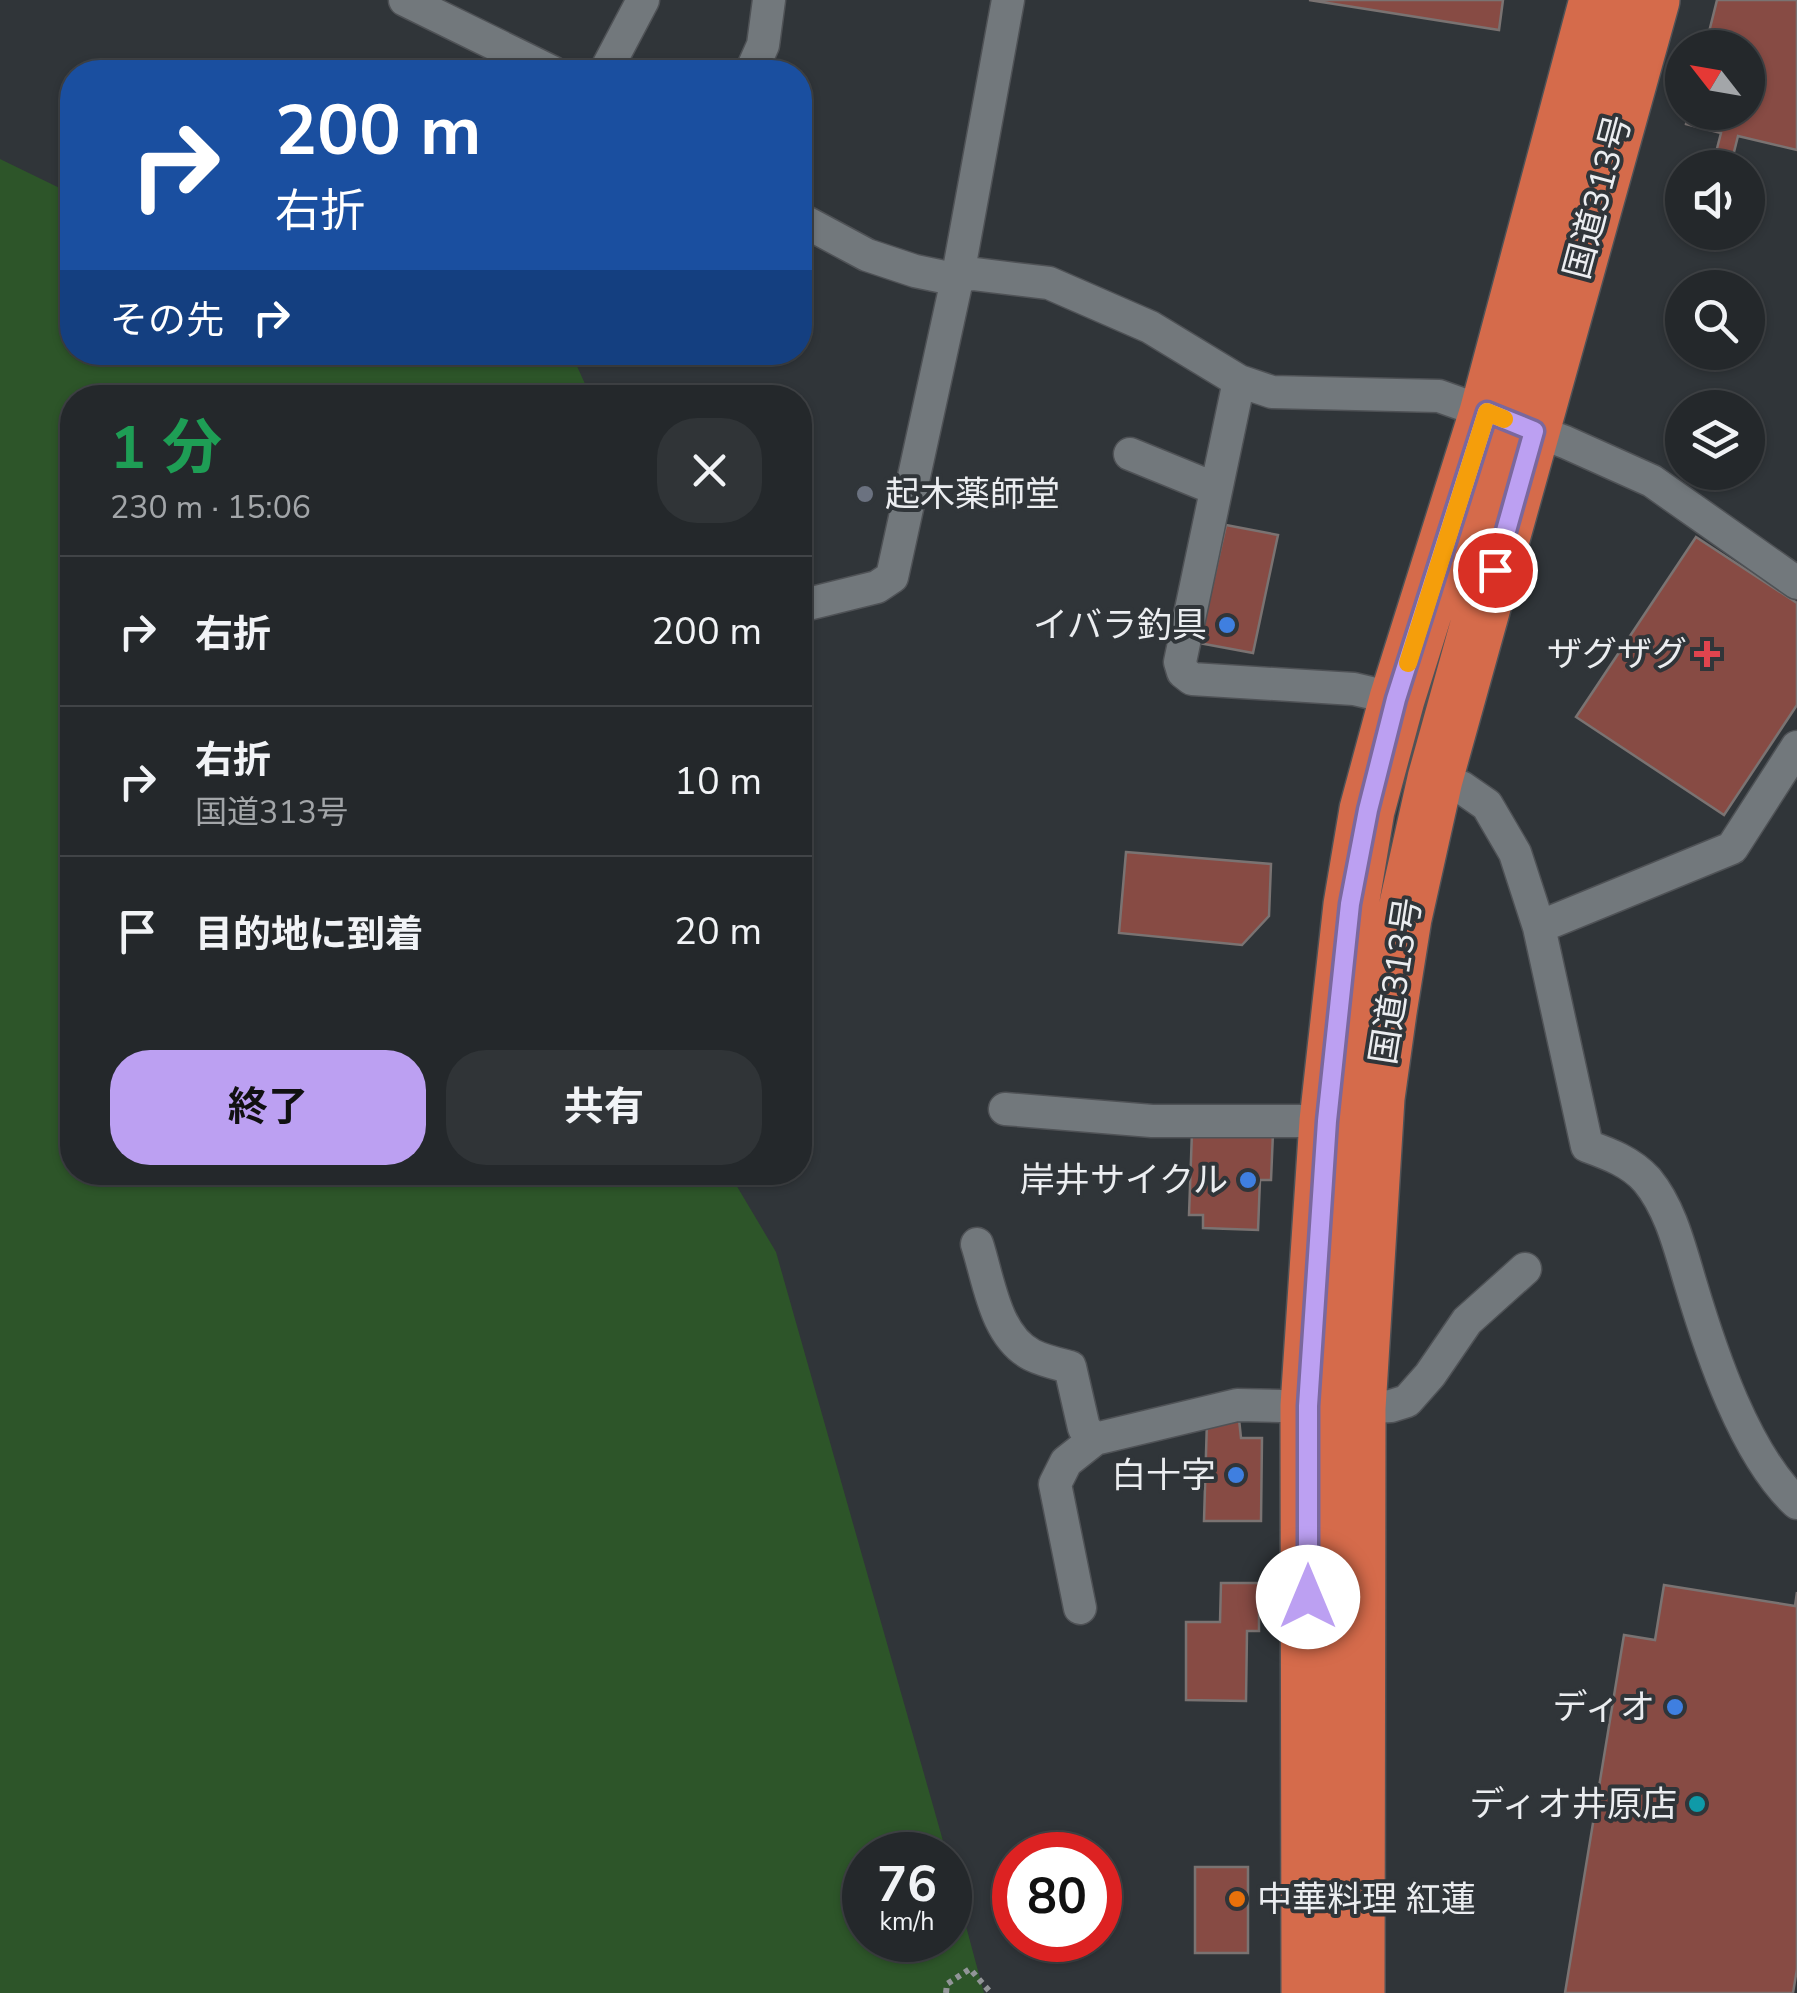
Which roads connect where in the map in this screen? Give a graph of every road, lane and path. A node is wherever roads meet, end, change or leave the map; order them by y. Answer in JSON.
{"nodes":[{"id":1,"x":405,"y":0,"type":"edge"},
{"id":2,"x":644,"y":0,"type":"edge"},
{"id":3,"x":769,"y":0,"type":"edge"},
{"id":4,"x":1008,"y":0,"type":"edge"},
{"id":5,"x":1597,"y":0,"type":"edge"},
{"id":6,"x":1652,"y":0,"type":"edge"},
{"id":7,"x":528,"y":60,"type":"edge"},
{"id":8,"x":612,"y":60,"type":"edge"},
{"id":9,"x":756,"y":60,"type":"edge"},
{"id":10,"x":812,"y":225,"type":"edge"},
{"id":11,"x":958,"y":275,"type":"junction"},
{"id":12,"x":1240,"y":380,"type":"junction"},
{"id":13,"x":1511,"y":422,"type":"junction"},
{"id":14,"x":1130,"y":454,"type":"dead end"},
{"id":15,"x":1216,"y":489,"type":"junction"},
{"id":16,"x":1797,"y":583,"type":"edge"},
{"id":17,"x":812,"y":603,"type":"edge"},
{"id":18,"x":1396,"y":699,"type":"junction"},
{"id":19,"x":1796,"y":753,"type":"edge"},
{"id":20,"x":1435,"y":779,"type":"junction"},
{"id":21,"x":1539,"y":927,"type":"junction"},
{"id":22,"x":1005,"y":1109,"type":"dead end"},
{"id":23,"x":1327,"y":1121,"type":"junction"},
{"id":24,"x":977,"y":1244,"type":"dead end"},
{"id":25,"x":1524,"y":1269,"type":"dead end"},
{"id":26,"x":1333,"y":1407,"type":"junction"},
{"id":27,"x":1095,"y":1439,"type":"junction"},
{"id":28,"x":1797,"y":1503,"type":"edge"},
{"id":29,"x":1080,"y":1608,"type":"dead end"},
{"id":30,"x":946,"y":1993,"type":"edge"},
{"id":31,"x":990,"y":1993,"type":"edge"},
{"id":32,"x":1309,"y":1993,"type":"edge"},
{"id":33,"x":1357,"y":1993,"type":"edge"}],
"edges":[{"from":1,"to":7,"type":"street"},
{"from":2,"to":8,"type":"street"},
{"from":3,"to":9,"type":"street"},
{"from":4,"to":11,"type":"street"},
{"from":5,"to":13,"type":"highway","name":"国道313号"},
{"from":6,"to":13,"type":"highway","name":"国道313号"},
{"from":10,"to":11,"type":"street"},
{"from":11,"to":12,"type":"street"},
{"from":11,"to":17,"type":"street"},
{"from":12,"to":13,"type":"street"},
{"from":12,"to":15,"type":"street"},
{"from":13,"to":16,"type":"street"},
{"from":13,"to":18,"type":"highway","name":"国道313号"},
{"from":13,"to":20,"type":"highway","name":"国道313号"},
{"from":14,"to":15,"type":"street"},
{"from":15,"to":18,"type":"street"},
{"from":18,"to":23,"type":"highway","name":"国道313号"},
{"from":19,"to":21,"type":"street"},
{"from":20,"to":21,"type":"street"},
{"from":20,"to":26,"type":"highway","name":"国道313号"},
{"from":21,"to":28,"type":"street"},
{"from":22,"to":23,"type":"street"},
{"from":23,"to":26,"type":"highway","name":"国道313号"},
{"from":24,"to":27,"type":"street"},
{"from":25,"to":26,"type":"street"},
{"from":26,"to":27,"type":"street"},
{"from":26,"to":32,"type":"highway","name":"国道313号"},
{"from":26,"to":33,"type":"highway","name":"国道313号"},
{"from":27,"to":29,"type":"street"},
{"from":30,"to":31,"type":"path"}]}
